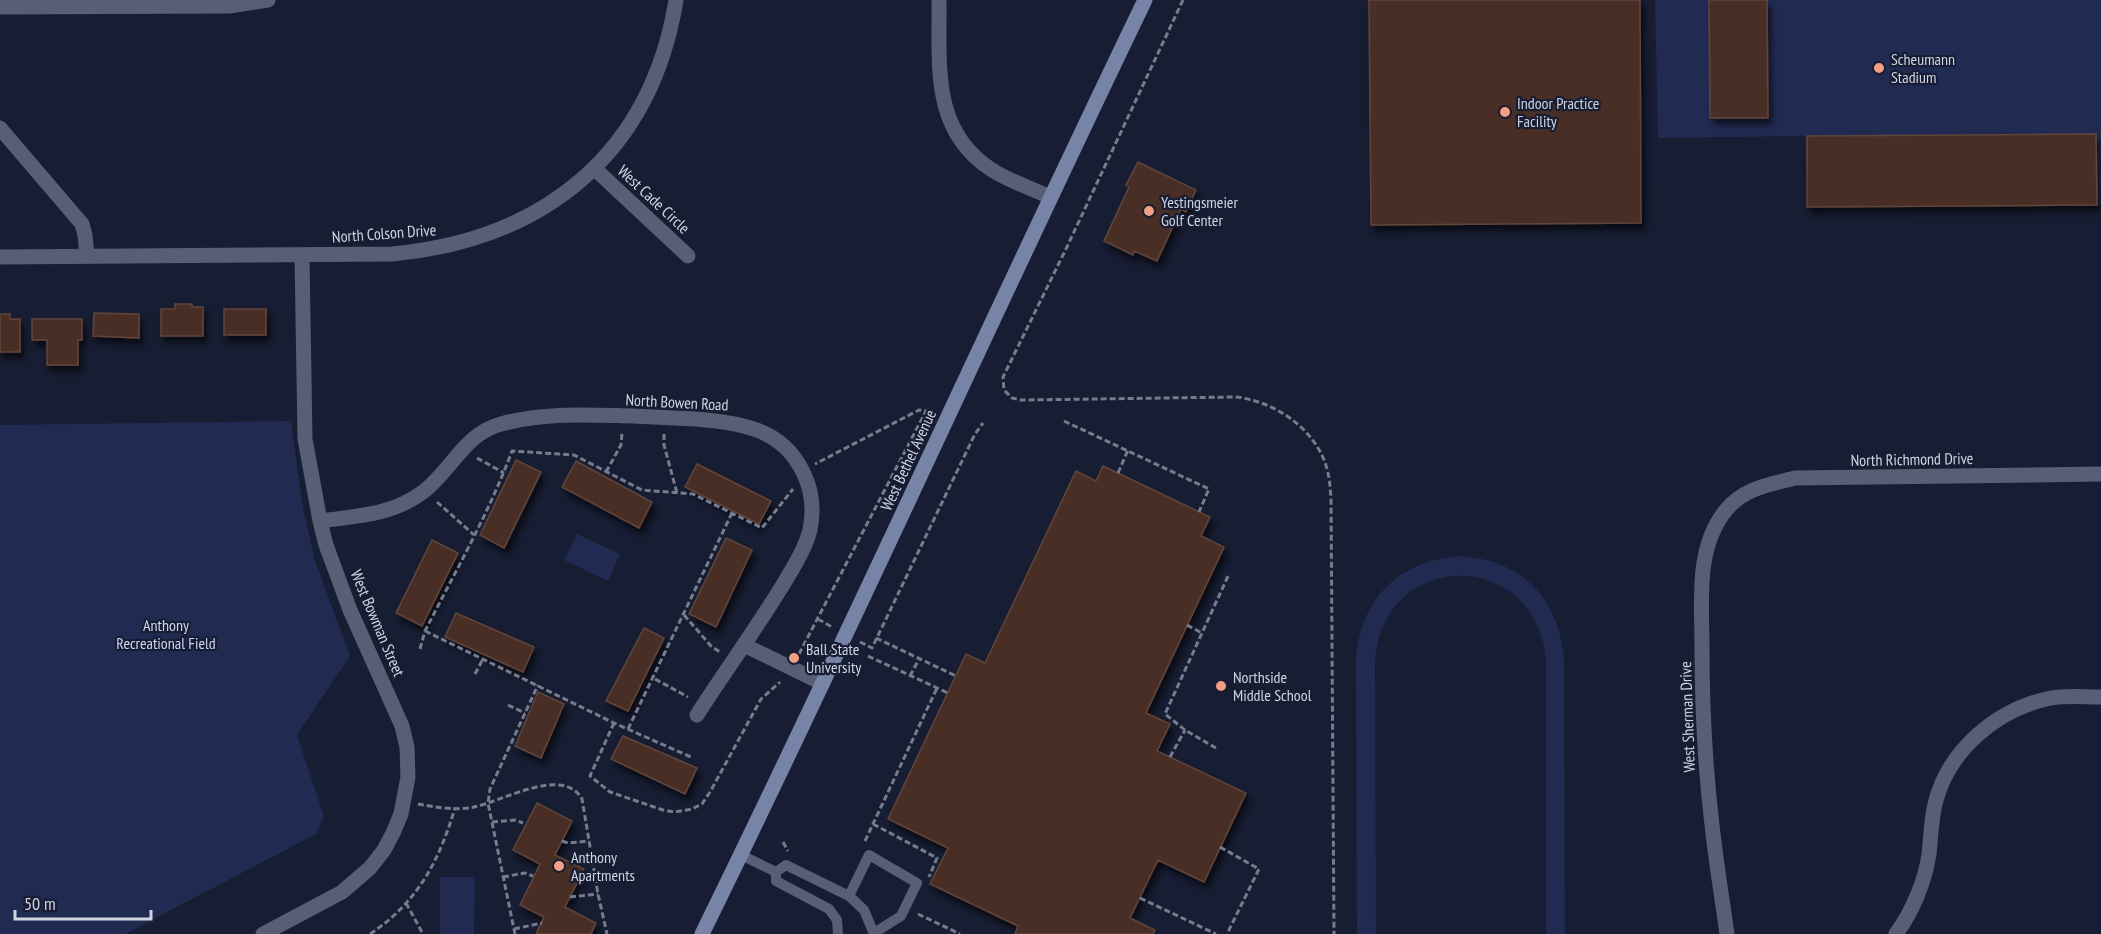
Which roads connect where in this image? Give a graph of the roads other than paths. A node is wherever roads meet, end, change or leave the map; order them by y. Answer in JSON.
{"nodes":[{"id":1,"x":268,"y":0,"type":"edge"},
{"id":2,"x":676,"y":0,"type":"edge"},
{"id":3,"x":939,"y":0,"type":"edge"},
{"id":4,"x":1146,"y":0,"type":"edge"},
{"id":5,"x":119,"y":3,"type":"edge"},
{"id":6,"x":0,"y":7,"type":"edge"},
{"id":7,"x":0,"y":128,"type":"edge"},
{"id":8,"x":595,"y":169,"type":"junction"},
{"id":9,"x":1050,"y":197,"type":"junction"},
{"id":10,"x":87,"y":256,"type":"junction"},
{"id":11,"x":302,"y":256,"type":"junction"},
{"id":12,"x":688,"y":256,"type":"dead end"},
{"id":13,"x":0,"y":257,"type":"edge"},
{"id":14,"x":2101,"y":474,"type":"edge"},
{"id":15,"x":1731,"y":504,"type":"joint"},
{"id":16,"x":320,"y":521,"type":"junction"},
{"id":17,"x":744,"y":645,"type":"junction"},
{"id":18,"x":822,"y":683,"type":"junction"},
{"id":19,"x":2101,"y":697,"type":"edge"},
{"id":20,"x":700,"y":711,"type":"road end"},
{"id":21,"x":741,"y":855,"type":"junction"},
{"id":22,"x":776,"y":872,"type":"junction"},
{"id":23,"x":849,"y":896,"type":"junction"},
{"id":24,"x":263,"y":934,"type":"edge"},
{"id":25,"x":702,"y":934,"type":"edge"},
{"id":26,"x":838,"y":934,"type":"edge"},
{"id":27,"x":874,"y":934,"type":"edge"},
{"id":28,"x":1727,"y":934,"type":"edge"},
{"id":29,"x":1896,"y":934,"type":"edge"}],
"edges":[{"from":1,"to":5,"type":"street"},
{"from":2,"to":8,"type":"street","name":"North Colson Drive"},
{"from":3,"to":9,"type":"street"},
{"from":4,"to":9,"type":"main road","name":"West Bethel Avenue"},
{"from":5,"to":6,"type":"street"},
{"from":7,"to":10,"type":"street"},
{"from":8,"to":11,"type":"street","name":"North Colson Drive"},
{"from":8,"to":12,"type":"street","name":"West Cade Circle"},
{"from":9,"to":18,"type":"main road","name":"West Bethel Avenue"},
{"from":10,"to":11,"type":"street","name":"North Colson Drive"},
{"from":10,"to":13,"type":"street","name":"North Colson Drive"},
{"from":11,"to":16,"type":"street","name":"West Bowman Street"},
{"from":14,"to":15,"type":"street","name":"North Richmond Drive"},
{"from":15,"to":28,"type":"street","name":"West Sherman Drive"},
{"from":16,"to":17,"type":"street","name":"North Bowen Road"},
{"from":16,"to":24,"type":"street","name":"West Bowman Street"},
{"from":17,"to":18,"type":"street"},
{"from":17,"to":20,"type":"street","name":"North Bowen Road"},
{"from":18,"to":21,"type":"main road","name":"West Bethel Avenue"},
{"from":19,"to":29,"type":"street"},
{"from":21,"to":22,"type":"lane"},
{"from":21,"to":25,"type":"main road","name":"West Bethel Avenue"},
{"from":22,"to":23,"type":"lane"},
{"from":22,"to":26,"type":"lane"},
{"from":23,"to":27,"type":"lane"},
{"from":23,"to":27,"type":"lane"}]}
